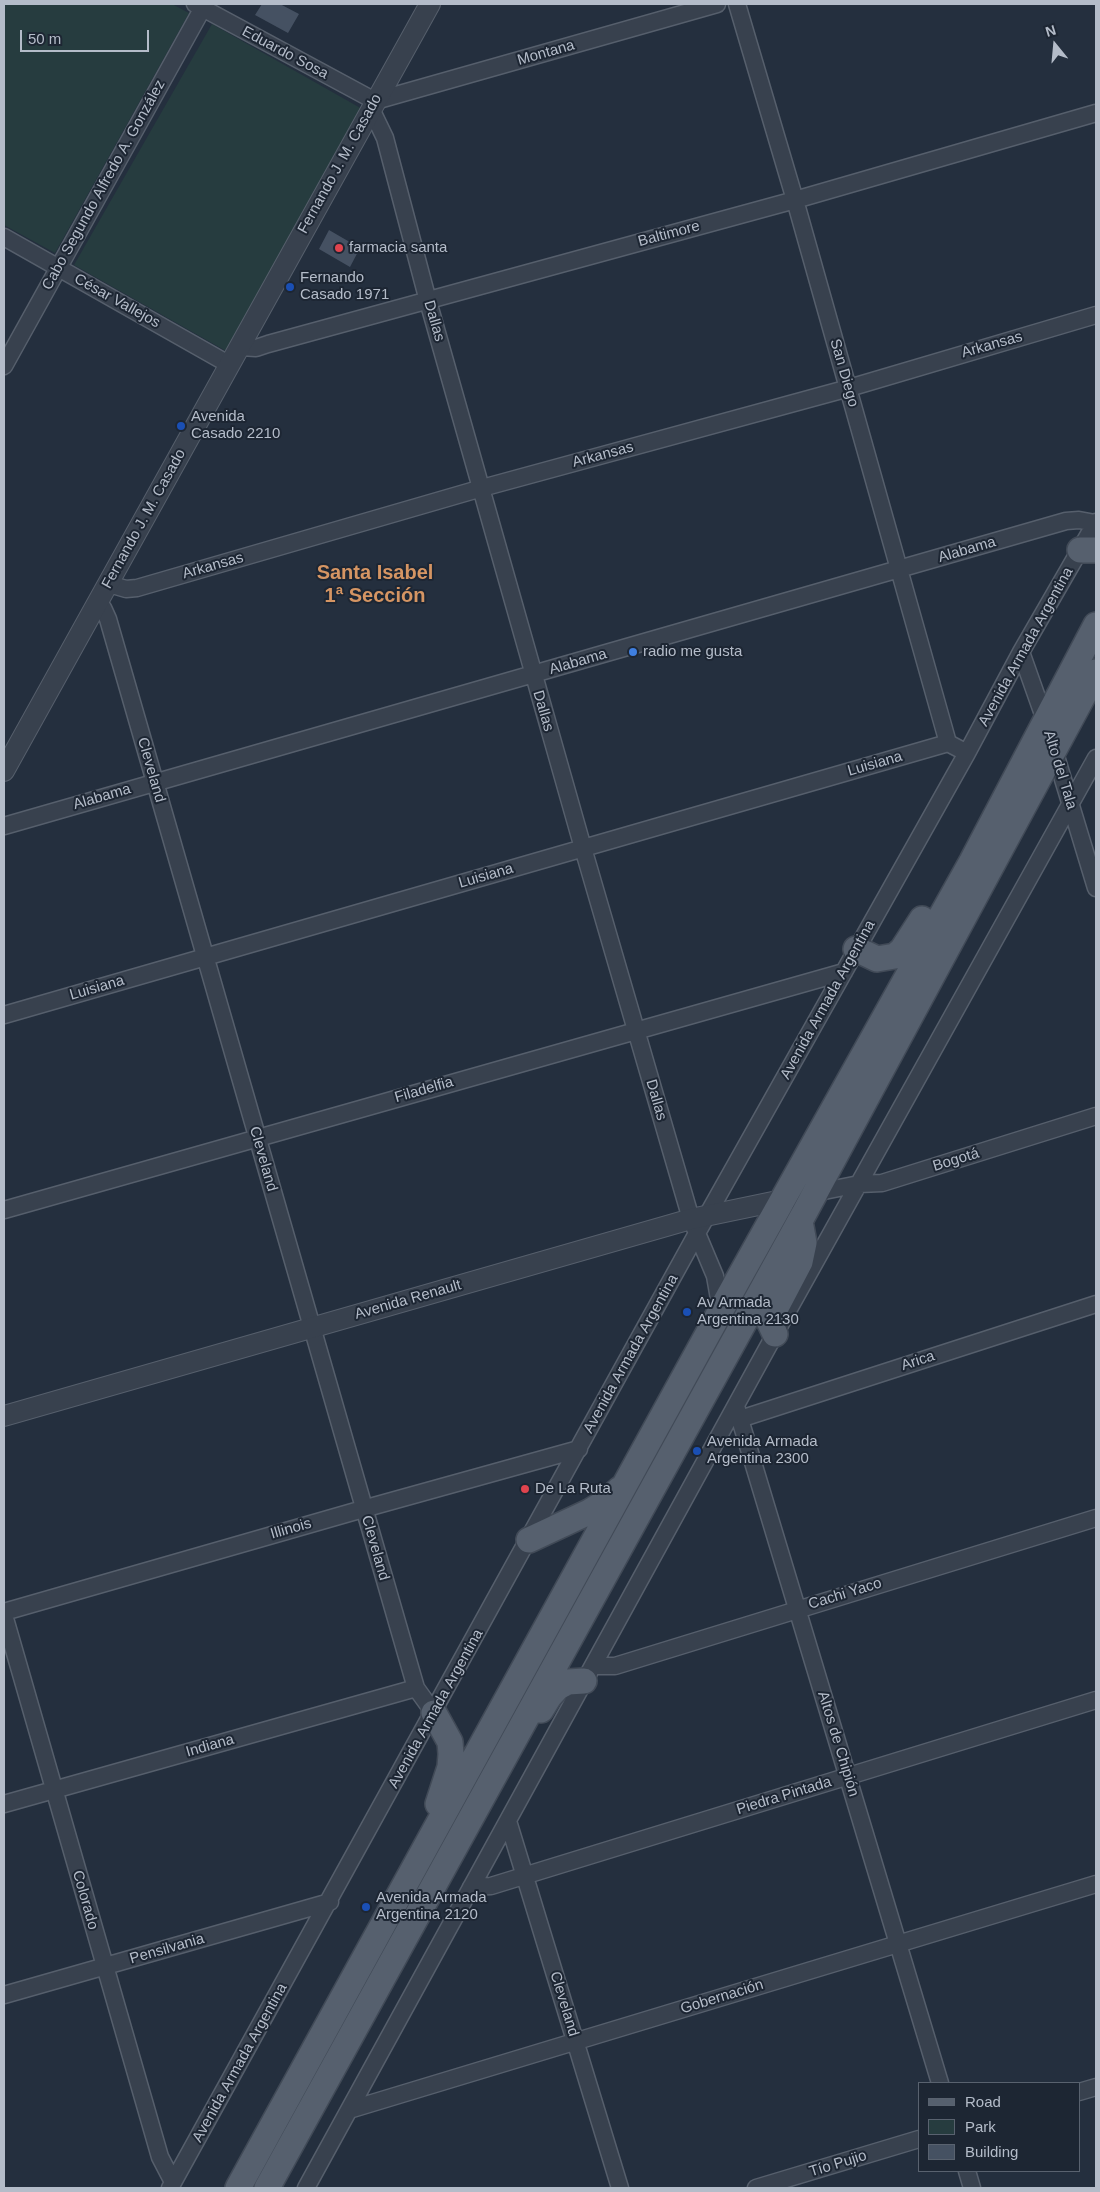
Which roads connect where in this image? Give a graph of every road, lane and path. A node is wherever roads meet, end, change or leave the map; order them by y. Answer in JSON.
{"nodes":[{"id":1,"x":430,"y":4,"type":"edge"},
{"id":2,"x":717,"y":4,"type":"edge"},
{"id":3,"x":737,"y":4,"type":"edge"},
{"id":4,"x":201,"y":5,"type":"edge"},
{"id":5,"x":373,"y":105,"type":"junction"},
{"id":6,"x":1096,"y":113,"type":"edge"},
{"id":7,"x":795,"y":200,"type":"junction"},
{"id":8,"x":4,"y":236,"type":"edge"},
{"id":9,"x":58,"y":268,"type":"junction"},
{"id":10,"x":428,"y":301,"type":"junction"},
{"id":11,"x":1096,"y":315,"type":"edge"},
{"id":12,"x":240,"y":347,"type":"junction"},
{"id":13,"x":230,"y":365,"type":"junction"},
{"id":14,"x":4,"y":366,"type":"edge"},
{"id":15,"x":848,"y":388,"type":"junction"},
{"id":16,"x":482,"y":488,"type":"junction"},
{"id":17,"x":1096,"y":523,"type":"edge"},
{"id":18,"x":1088,"y":550,"type":"edge"},
{"id":19,"x":900,"y":569,"type":"junction"},
{"id":20,"x":108,"y":584,"type":"junction"},
{"id":21,"x":97,"y":605,"type":"junction"},
{"id":22,"x":1096,"y":625,"type":"edge"},
{"id":23,"x":1021,"y":652,"type":"junction"},
{"id":24,"x":1096,"y":672,"type":"edge"},
{"id":25,"x":533,"y":675,"type":"junction"},
{"id":26,"x":1045,"y":720,"type":"junction"},
{"id":27,"x":948,"y":743,"type":"junction"},
{"id":28,"x":1054,"y":749,"type":"junction"},
{"id":29,"x":967,"y":753,"type":"junction"},
{"id":30,"x":1096,"y":758,"type":"edge"},
{"id":31,"x":4,"y":771,"type":"edge"},
{"id":32,"x":154,"y":782,"type":"junction"},
{"id":33,"x":1070,"y":803,"type":"junction"},
{"id":34,"x":4,"y":826,"type":"edge"},
{"id":35,"x":583,"y":848,"type":"junction"},
{"id":36,"x":972,"y":861,"type":"junction"},
{"id":37,"x":1096,"y":888,"type":"edge"},
{"id":38,"x":856,"y":949,"type":"junction"},
{"id":39,"x":205,"y":957,"type":"junction"},
{"id":40,"x":844,"y":972,"type":"junction"},
{"id":41,"x":4,"y":1015,"type":"edge"},
{"id":42,"x":636,"y":1030,"type":"junction"},
{"id":43,"x":1096,"y":1116,"type":"edge"},
{"id":44,"x":257,"y":1138,"type":"junction"},
{"id":45,"x":859,"y":1184,"type":"junction"},
{"id":46,"x":814,"y":1193,"type":"junction"},
{"id":47,"x":783,"y":1200,"type":"junction"},
{"id":48,"x":4,"y":1210,"type":"edge"},
{"id":49,"x":800,"y":1221,"type":"junction"},
{"id":50,"x":698,"y":1223,"type":"junction"},
{"id":51,"x":1096,"y":1304,"type":"edge"},
{"id":52,"x":721,"y":1310,"type":"junction"},
{"id":53,"x":311,"y":1328,"type":"junction"},
{"id":54,"x":775,"y":1334,"type":"junction"},
{"id":55,"x":738,"y":1412,"type":"junction"},
{"id":56,"x":4,"y":1416,"type":"edge"},
{"id":57,"x":579,"y":1450,"type":"junction"},
{"id":58,"x":628,"y":1482,"type":"junction"},
{"id":59,"x":363,"y":1508,"type":"junction"},
{"id":60,"x":1096,"y":1518,"type":"edge"},
{"id":61,"x":529,"y":1540,"type":"junction"},
{"id":62,"x":797,"y":1609,"type":"junction"},
{"id":63,"x":4,"y":1614,"type":"edge"},
{"id":64,"x":589,"y":1673,"type":"junction"},
{"id":65,"x":416,"y":1688,"type":"junction"},
{"id":66,"x":1096,"y":1700,"type":"edge"},
{"id":67,"x":434,"y":1713,"type":"junction"},
{"id":68,"x":848,"y":1776,"type":"junction"},
{"id":69,"x":54,"y":1790,"type":"junction"},
{"id":70,"x":4,"y":1804,"type":"edge"},
{"id":71,"x":473,"y":1812,"type":"junction"},
{"id":72,"x":508,"y":1820,"type":"junction"},
{"id":73,"x":430,"y":1841,"type":"junction"},
{"id":74,"x":524,"y":1875,"type":"junction"},
{"id":75,"x":1096,"y":1884,"type":"edge"},
{"id":76,"x":471,"y":1887,"type":"junction"},
{"id":77,"x":330,"y":1902,"type":"junction"},
{"id":78,"x":898,"y":1944,"type":"junction"},
{"id":79,"x":104,"y":1966,"type":"junction"},
{"id":80,"x":4,"y":1995,"type":"edge"},
{"id":81,"x":575,"y":2041,"type":"junction"},
{"id":82,"x":305,"y":2070,"type":"junction"},
{"id":83,"x":940,"y":2082,"type":"edge"},
{"id":84,"x":1096,"y":2087,"type":"edge"},
{"id":85,"x":1080,"y":2092,"type":"edge"},
{"id":86,"x":349,"y":2110,"type":"junction"},
{"id":87,"x":918,"y":2139,"type":"edge"},
{"id":88,"x":967,"y":2172,"type":"edge"},
{"id":89,"x":172,"y":2185,"type":"edge"},
{"id":90,"x":222,"y":2188,"type":"edge"},
{"id":91,"x":238,"y":2188,"type":"edge"},
{"id":92,"x":267,"y":2188,"type":"edge"},
{"id":93,"x":306,"y":2188,"type":"edge"},
{"id":94,"x":620,"y":2188,"type":"edge"},
{"id":95,"x":756,"y":2188,"type":"edge"},
{"id":96,"x":972,"y":2188,"type":"edge"}],
"edges":[{"from":1,"to":5,"type":"street","name":"Fernando J. M. Casado"},
{"from":2,"to":5,"type":"street","name":"Montana"},
{"from":3,"to":7,"type":"street","name":"San Diego"},
{"from":4,"to":5,"type":"street","name":"Eduardo Sosa"},
{"from":4,"to":9,"type":"street","name":"Cabo Segundo Alfredo A. González"},
{"from":5,"to":10,"type":"street","name":"Dallas"},
{"from":5,"to":12,"type":"street","name":"Fernando J. M. Casado"},
{"from":6,"to":7,"type":"street","name":"Baltimore"},
{"from":7,"to":10,"type":"street","name":"Baltimore"},
{"from":7,"to":15,"type":"street","name":"San Diego"},
{"from":8,"to":9,"type":"street","name":"César Vallejos"},
{"from":9,"to":13,"type":"street","name":"César Vallejos"},
{"from":9,"to":14,"type":"street","name":"Cabo Segundo Alfredo A. González"},
{"from":10,"to":12,"type":"street","name":"Baltimore"},
{"from":10,"to":16,"type":"street","name":"Dallas"},
{"from":11,"to":15,"type":"street","name":"Arkansas"},
{"from":12,"to":13,"type":"street","name":"Fernando J. M. Casado"},
{"from":13,"to":20,"type":"street","name":"Fernando J. M. Casado"},
{"from":15,"to":16,"type":"street","name":"Arkansas"},
{"from":15,"to":19,"type":"street","name":"San Diego"},
{"from":16,"to":20,"type":"street","name":"Arkansas"},
{"from":16,"to":25,"type":"street","name":"Dallas"},
{"from":17,"to":18,"type":"street","name":"Avenida Armada Argentina"},
{"from":17,"to":19,"type":"street","name":"Alabama"},
{"from":18,"to":23,"type":"street","name":"Avenida Armada Argentina"},
{"from":19,"to":25,"type":"street","name":"Alabama"},
{"from":19,"to":27,"type":"street","name":"San Diego"},
{"from":20,"to":21,"type":"street","name":"Fernando J. M. Casado"},
{"from":21,"to":31,"type":"street","name":"Fernando J. M. Casado"},
{"from":21,"to":32,"type":"street","name":"Cleveland"},
{"from":22,"to":26,"type":"main road"},
{"from":23,"to":26,"type":"street","name":"Alto del Tala"},
{"from":23,"to":29,"type":"street","name":"Avenida Armada Argentina"},
{"from":24,"to":28,"type":"main road"},
{"from":25,"to":32,"type":"street","name":"Alabama"},
{"from":25,"to":35,"type":"street","name":"Dallas"},
{"from":26,"to":28,"type":"street","name":"Alto del Tala"},
{"from":26,"to":36,"type":"main road"},
{"from":27,"to":29,"type":"street"},
{"from":27,"to":35,"type":"street","name":"Luisiana"},
{"from":28,"to":33,"type":"street","name":"Alto del Tala"},
{"from":28,"to":46,"type":"main road"},
{"from":29,"to":38,"type":"street","name":"Avenida Armada Argentina"},
{"from":30,"to":33,"type":"street"},
{"from":32,"to":34,"type":"street","name":"Alabama"},
{"from":32,"to":39,"type":"street","name":"Cleveland"},
{"from":33,"to":37,"type":"street","name":"Alto del Tala"},
{"from":33,"to":45,"type":"street"},
{"from":35,"to":39,"type":"street","name":"Luisiana"},
{"from":35,"to":42,"type":"street","name":"Dallas"},
{"from":36,"to":38,"type":"main road"},
{"from":36,"to":47,"type":"main road"},
{"from":38,"to":40,"type":"street","name":"Avenida Armada Argentina"},
{"from":39,"to":41,"type":"street","name":"Luisiana"},
{"from":39,"to":44,"type":"street","name":"Cleveland"},
{"from":40,"to":42,"type":"street","name":"Filadelfia"},
{"from":40,"to":50,"type":"street","name":"Avenida Armada Argentina"},
{"from":42,"to":44,"type":"street","name":"Filadelfia"},
{"from":42,"to":50,"type":"street","name":"Dallas"},
{"from":43,"to":45,"type":"street","name":"Bogotá"},
{"from":44,"to":48,"type":"street","name":"Filadelfia"},
{"from":44,"to":53,"type":"street","name":"Cleveland"},
{"from":45,"to":46,"type":"street","name":"Bogotá"},
{"from":45,"to":54,"type":"street"},
{"from":46,"to":47,"type":"street","name":"Avenida Renault"},
{"from":46,"to":49,"type":"main road"},
{"from":47,"to":50,"type":"street","name":"Avenida Renault"},
{"from":47,"to":52,"type":"main road"},
{"from":49,"to":54,"type":"main road"},
{"from":49,"to":71,"type":"main road"},
{"from":50,"to":52,"type":"street","name":"Dallas"},
{"from":50,"to":53,"type":"street","name":"Avenida Renault"},
{"from":50,"to":57,"type":"street","name":"Avenida Armada Argentina"},
{"from":51,"to":55,"type":"street","name":"Arica"},
{"from":52,"to":58,"type":"main road"},
{"from":53,"to":56,"type":"street","name":"Avenida Renault"},
{"from":53,"to":59,"type":"street","name":"Cleveland"},
{"from":54,"to":55,"type":"street"},
{"from":55,"to":62,"type":"street","name":"Altos de Chipión"},
{"from":55,"to":64,"type":"street"},
{"from":57,"to":59,"type":"street","name":"Illinois"},
{"from":57,"to":61,"type":"street","name":"Avenida Armada Argentina"},
{"from":58,"to":61,"type":"main road"},
{"from":58,"to":73,"type":"main road"},
{"from":59,"to":63,"type":"street","name":"Illinois"},
{"from":59,"to":65,"type":"street","name":"Cleveland"},
{"from":60,"to":62,"type":"street","name":"Cachi Yaco"},
{"from":61,"to":67,"type":"street","name":"Avenida Armada Argentina"},
{"from":62,"to":64,"type":"street","name":"Cachi Yaco"},
{"from":62,"to":68,"type":"street","name":"Altos de Chipión"},
{"from":63,"to":69,"type":"street","name":"Colorado"},
{"from":64,"to":71,"type":"main road"},
{"from":64,"to":72,"type":"street"},
{"from":65,"to":67,"type":"street","name":"Cleveland"},
{"from":65,"to":69,"type":"street","name":"Indiana"},
{"from":66,"to":68,"type":"street","name":"Piedra Pintada"},
{"from":67,"to":73,"type":"main road"},
{"from":67,"to":77,"type":"street","name":"Avenida Armada Argentina"},
{"from":68,"to":74,"type":"street","name":"Piedra Pintada"},
{"from":68,"to":78,"type":"street","name":"Altos de Chipión"},
{"from":69,"to":70,"type":"street","name":"Indiana"},
{"from":69,"to":79,"type":"street","name":"Colorado"},
{"from":71,"to":92,"type":"main road"},
{"from":72,"to":74,"type":"street","name":"Cleveland"},
{"from":72,"to":76,"type":"street"},
{"from":73,"to":82,"type":"main road"},
{"from":74,"to":76,"type":"street","name":"Piedra Pintada"},
{"from":74,"to":81,"type":"street","name":"Cleveland"},
{"from":75,"to":78,"type":"street","name":"Gobernación"},
{"from":76,"to":86,"type":"street"},
{"from":77,"to":79,"type":"street","name":"Pensilvania"},
{"from":77,"to":89,"type":"street","name":"Avenida Armada Argentina"},
{"from":78,"to":81,"type":"street","name":"Gobernación"},
{"from":78,"to":83,"type":"street","name":"Altos de Chipión"},
{"from":79,"to":80,"type":"street","name":"Pensilvania"},
{"from":79,"to":89,"type":"street","name":"Colorado"},
{"from":81,"to":86,"type":"street","name":"Gobernación"},
{"from":81,"to":94,"type":"street","name":"Cleveland"},
{"from":82,"to":90,"type":"main road"},
{"from":82,"to":91,"type":"main road"},
{"from":84,"to":85,"type":"street"},
{"from":86,"to":93,"type":"street"},
{"from":87,"to":95,"type":"street","name":"Tío Pujio"},
{"from":88,"to":96,"type":"street"}]}
